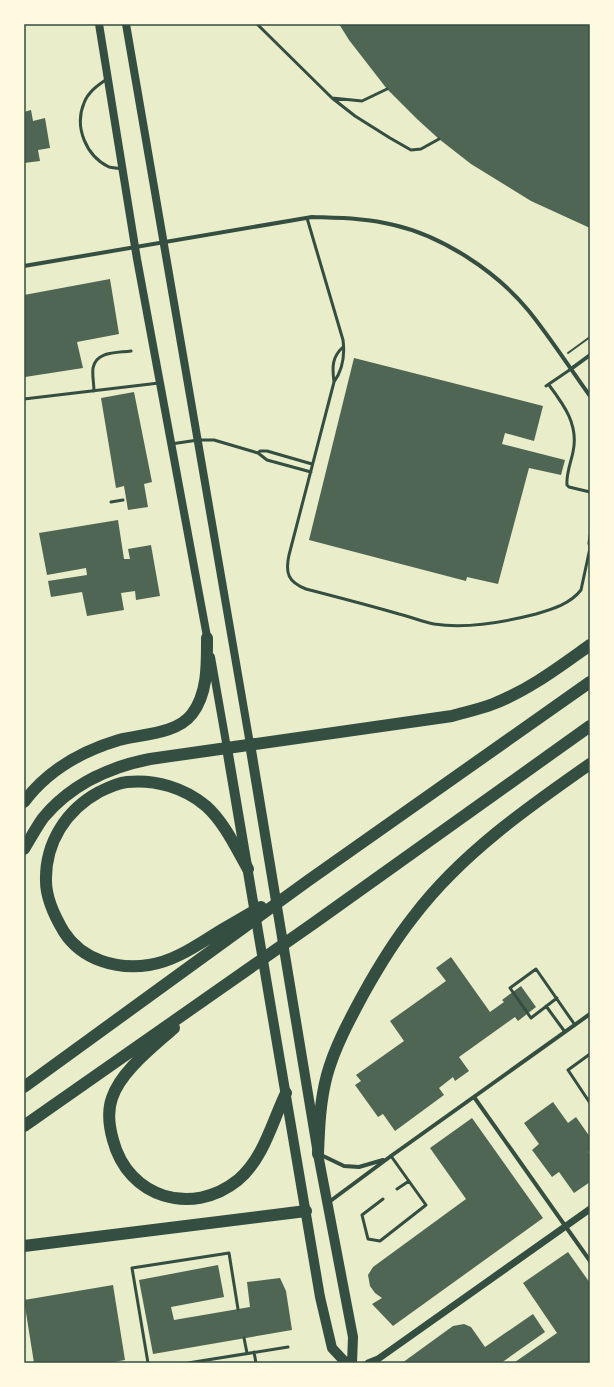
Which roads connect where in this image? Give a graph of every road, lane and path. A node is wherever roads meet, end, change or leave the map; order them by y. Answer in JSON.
{"nodes":[{"id":1,"x":99,"y":24,"type":"edge"},
{"id":2,"x":126,"y":24,"type":"edge"},
{"id":3,"x":257,"y":24,"type":"edge"},
{"id":4,"x":107,"y":79,"type":"junction"},
{"id":5,"x":387,"y":89,"type":"dead end"},
{"id":6,"x":332,"y":98,"type":"junction"},
{"id":7,"x":439,"y":139,"type":"dead end"},
{"id":8,"x":122,"y":169,"type":"junction"},
{"id":9,"x":307,"y":218,"type":"junction"},
{"id":10,"x":164,"y":242,"type":"junction"},
{"id":11,"x":135,"y":247,"type":"junction"},
{"id":12,"x":24,"y":266,"type":"edge"},
{"id":13,"x":590,"y":337,"type":"edge"},
{"id":14,"x":343,"y":347,"type":"junction"},
{"id":15,"x":131,"y":351,"type":"dead end"},
{"id":16,"x":590,"y":355,"type":"edge"},
{"id":17,"x":562,"y":357,"type":"junction"},
{"id":18,"x":571,"y":369,"type":"junction"},
{"id":19,"x":334,"y":382,"type":"junction"},
{"id":20,"x":159,"y":383,"type":"junction"},
{"id":21,"x":94,"y":391,"type":"junction"},
{"id":22,"x":590,"y":396,"type":"edge"},
{"id":23,"x":24,"y":399,"type":"edge"},
{"id":24,"x":198,"y":440,"type":"junction"},
{"id":25,"x":171,"y":444,"type":"junction"},
{"id":26,"x":258,"y":453,"type":"junction"},
{"id":27,"x":312,"y":464,"type":"junction"},
{"id":28,"x":311,"y":472,"type":"junction"},
{"id":29,"x":590,"y":492,"type":"edge"},
{"id":30,"x":123,"y":500,"type":"dead end"},
{"id":31,"x":111,"y":502,"type":"dead end"},
{"id":32,"x":590,"y":536,"type":"edge"},
{"id":33,"x":590,"y":548,"type":"edge"},
{"id":34,"x":207,"y":638,"type":"junction"},
{"id":35,"x":590,"y":645,"type":"edge"},
{"id":36,"x":590,"y":682,"type":"edge"},
{"id":37,"x":590,"y":726,"type":"edge"},
{"id":38,"x":250,"y":744,"type":"junction"},
{"id":39,"x":227,"y":748,"type":"junction"},
{"id":40,"x":590,"y":764,"type":"edge"},
{"id":41,"x":24,"y":802,"type":"edge"},
{"id":42,"x":24,"y":850,"type":"edge"},
{"id":43,"x":248,"y":869,"type":"junction"},
{"id":44,"x":309,"y":880,"type":"junction"},
{"id":45,"x":229,"y":982,"type":"junction"},
{"id":46,"x":557,"y":998,"type":"junction"},
{"id":47,"x":546,"y":1006,"type":"junction"},
{"id":48,"x":590,"y":1014,"type":"edge"},
{"id":49,"x":575,"y":1025,"type":"junction"},
{"id":50,"x":565,"y":1032,"type":"junction"},
{"id":51,"x":590,"y":1054,"type":"edge"},
{"id":52,"x":24,"y":1087,"type":"edge"},
{"id":53,"x":286,"y":1093,"type":"junction"},
{"id":54,"x":474,"y":1097,"type":"junction"},
{"id":55,"x":590,"y":1103,"type":"edge"},
{"id":56,"x":24,"y":1126,"type":"edge"},
{"id":57,"x":318,"y":1154,"type":"junction"},
{"id":58,"x":391,"y":1156,"type":"junction"},
{"id":59,"x":387,"y":1159,"type":"junction"},
{"id":60,"x":409,"y":1181,"type":"junction"},
{"id":61,"x":397,"y":1189,"type":"dead end"},
{"id":62,"x":383,"y":1199,"type":"dead end"},
{"id":63,"x":328,"y":1202,"type":"junction"},
{"id":64,"x":590,"y":1209,"type":"edge"},
{"id":65,"x":306,"y":1210,"type":"junction"},
{"id":66,"x":566,"y":1226,"type":"junction"},
{"id":67,"x":24,"y":1246,"type":"edge"},
{"id":68,"x":590,"y":1260,"type":"edge"},
{"id":69,"x":238,"y":1309,"type":"dead end"},
{"id":70,"x":244,"y":1338,"type":"dead end"},
{"id":71,"x":288,"y":1347,"type":"dead end"},
{"id":72,"x":254,"y":1352,"type":"junction"},
{"id":73,"x":247,"y":1353,"type":"junction"},
{"id":74,"x":148,"y":1363,"type":"edge"},
{"id":75,"x":188,"y":1363,"type":"edge"},
{"id":76,"x":256,"y":1363,"type":"edge"},
{"id":77,"x":346,"y":1363,"type":"edge"},
{"id":78,"x":352,"y":1363,"type":"edge"},
{"id":79,"x":368,"y":1363,"type":"edge"}],
"edges":[{"from":1,"to":4,"type":"main road"},
{"from":2,"to":10,"type":"main road"},
{"from":3,"to":6,"type":"lane"},
{"from":4,"to":8,"type":"main road"},
{"from":4,"to":8,"type":"lane"},
{"from":5,"to":6,"type":"lane"},
{"from":6,"to":7,"type":"lane"},
{"from":8,"to":11,"type":"main road"},
{"from":9,"to":10,"type":"street"},
{"from":9,"to":14,"type":"lane"},
{"from":9,"to":17,"type":"street"},
{"from":10,"to":11,"type":"street"},
{"from":10,"to":24,"type":"main road"},
{"from":11,"to":12,"type":"street"},
{"from":11,"to":20,"type":"main road"},
{"from":13,"to":17,"type":"path"},
{"from":14,"to":19,"type":"lane"},
{"from":14,"to":19,"type":"lane"},
{"from":15,"to":21,"type":"lane"},
{"from":16,"to":18,"type":"street"},
{"from":17,"to":18,"type":"street"},
{"from":18,"to":22,"type":"street"},
{"from":18,"to":29,"type":"lane"},
{"from":19,"to":27,"type":"lane"},
{"from":20,"to":21,"type":"lane"},
{"from":20,"to":25,"type":"main road"},
{"from":21,"to":23,"type":"lane"},
{"from":24,"to":25,"type":"lane"},
{"from":24,"to":26,"type":"lane"},
{"from":24,"to":38,"type":"main road"},
{"from":25,"to":34,"type":"main road"},
{"from":26,"to":27,"type":"lane"},
{"from":26,"to":28,"type":"lane"},
{"from":27,"to":28,"type":"lane"},
{"from":28,"to":33,"type":"lane"},
{"from":30,"to":31,"type":"lane"},
{"from":32,"to":33,"type":"lane"},
{"from":34,"to":39,"type":"main road"},
{"from":34,"to":41,"type":"highway"},
{"from":35,"to":38,"type":"highway"},
{"from":36,"to":44,"type":"highway"},
{"from":37,"to":45,"type":"highway"},
{"from":38,"to":39,"type":"highway"},
{"from":38,"to":57,"type":"main road"},
{"from":39,"to":42,"type":"highway"},
{"from":39,"to":43,"type":"main road"},
{"from":40,"to":57,"type":"highway"},
{"from":43,"to":44,"type":"highway"},
{"from":43,"to":53,"type":"main road"},
{"from":44,"to":52,"type":"highway"},
{"from":45,"to":53,"type":"highway"},
{"from":45,"to":56,"type":"highway"},
{"from":46,"to":47,"type":"lane"},
{"from":46,"to":47,"type":"lane"},
{"from":46,"to":49,"type":"lane"},
{"from":47,"to":50,"type":"lane"},
{"from":48,"to":49,"type":"street"},
{"from":49,"to":50,"type":"street"},
{"from":50,"to":54,"type":"street"},
{"from":51,"to":55,"type":"lane"},
{"from":53,"to":65,"type":"main road"},
{"from":54,"to":58,"type":"street"},
{"from":54,"to":66,"type":"street"},
{"from":57,"to":59,"type":"street"},
{"from":57,"to":63,"type":"main road"},
{"from":58,"to":59,"type":"street"},
{"from":58,"to":60,"type":"lane"},
{"from":59,"to":63,"type":"street"},
{"from":60,"to":61,"type":"lane"},
{"from":60,"to":62,"type":"lane"},
{"from":63,"to":78,"type":"main road"},
{"from":64,"to":66,"type":"street"},
{"from":65,"to":67,"type":"highway"},
{"from":65,"to":77,"type":"main road"},
{"from":66,"to":68,"type":"street"},
{"from":66,"to":79,"type":"street"},
{"from":69,"to":74,"type":"lane"},
{"from":70,"to":73,"type":"lane"},
{"from":71,"to":72,"type":"lane"},
{"from":72,"to":73,"type":"lane"},
{"from":72,"to":76,"type":"lane"},
{"from":73,"to":75,"type":"lane"}]}
